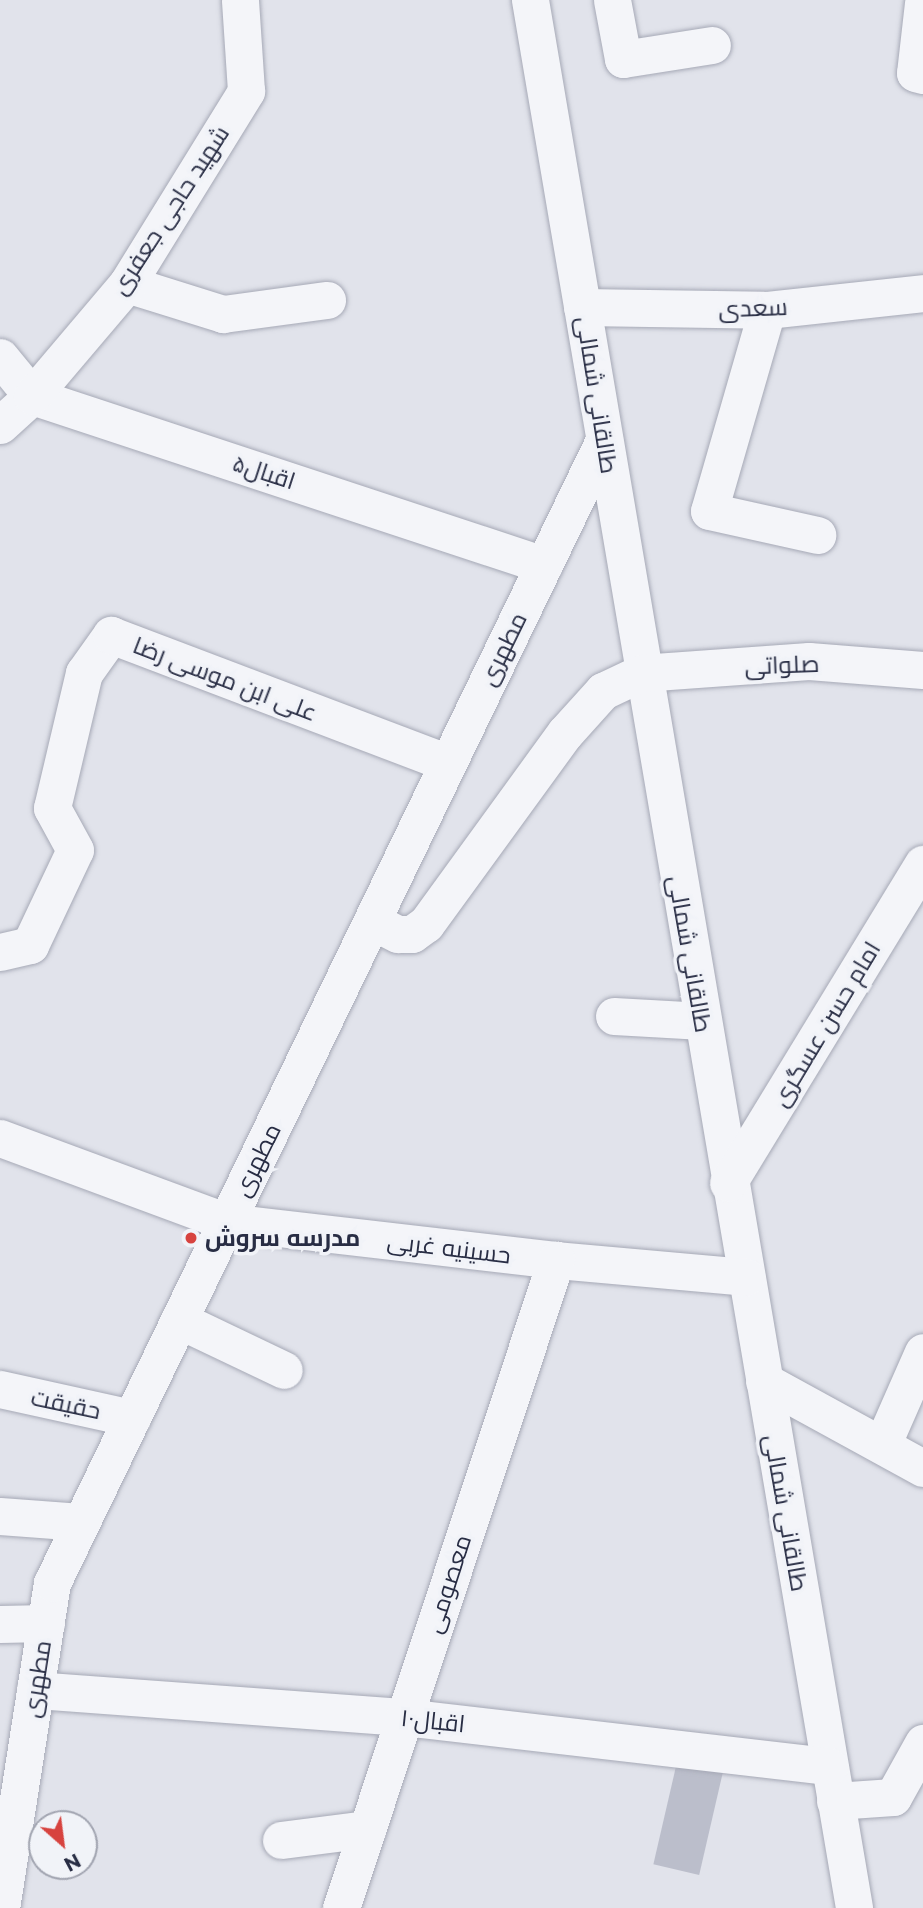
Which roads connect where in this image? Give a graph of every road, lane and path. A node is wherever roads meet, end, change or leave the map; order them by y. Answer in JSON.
{"nodes":[{"id":1,"x":240,"y":0,"type":"edge"},
{"id":2,"x":530,"y":0,"type":"edge"},
{"id":3,"x":612,"y":0,"type":"edge"},
{"id":4,"x":923,"y":3,"type":"edge"},
{"id":5,"x":712,"y":45,"type":"dead end"},
{"id":6,"x":923,"y":75,"type":"edge"},
{"id":7,"x":127,"y":284,"type":"junction"},
{"id":8,"x":923,"y":293,"type":"edge"},
{"id":9,"x":327,"y":300,"type":"dead end"},
{"id":10,"x":582,"y":307,"type":"junction"},
{"id":11,"x":767,"y":310,"type":"junction"},
{"id":12,"x":0,"y":357,"type":"edge"},
{"id":13,"x":32,"y":396,"type":"junction"},
{"id":14,"x":0,"y":425,"type":"edge"},
{"id":15,"x":604,"y":440,"type":"junction"},
{"id":16,"x":817,"y":535,"type":"dead end"},
{"id":17,"x":544,"y":565,"type":"junction"},
{"id":18,"x":923,"y":670,"type":"edge"},
{"id":19,"x":641,"y":673,"type":"junction"},
{"id":20,"x":448,"y":763,"type":"junction"},
{"id":21,"x":923,"y":864,"type":"edge"},
{"id":22,"x":372,"y":921,"type":"junction"},
{"id":23,"x":0,"y":951,"type":"edge"},
{"id":24,"x":614,"y":1016,"type":"dead end"},
{"id":25,"x":702,"y":1021,"type":"junction"},
{"id":26,"x":0,"y":1138,"type":"edge"},
{"id":27,"x":728,"y":1183,"type":"junction"},
{"id":28,"x":227,"y":1222,"type":"junction"},
{"id":29,"x":555,"y":1260,"type":"junction"},
{"id":30,"x":746,"y":1277,"type":"junction"},
{"id":31,"x":179,"y":1320,"type":"junction"},
{"id":32,"x":923,"y":1352,"type":"edge"},
{"id":33,"x":284,"y":1370,"type":"dead end"},
{"id":34,"x":764,"y":1381,"type":"junction"},
{"id":35,"x":0,"y":1389,"type":"edge"},
{"id":36,"x":132,"y":1418,"type":"junction"},
{"id":37,"x":883,"y":1443,"type":"junction"},
{"id":38,"x":923,"y":1468,"type":"edge"},
{"id":39,"x":0,"y":1516,"type":"edge"},
{"id":40,"x":81,"y":1522,"type":"junction"},
{"id":41,"x":46,"y":1623,"type":"junction"},
{"id":42,"x":0,"y":1624,"type":"edge"},
{"id":43,"x":35,"y":1689,"type":"junction"},
{"id":44,"x":404,"y":1717,"type":"junction"},
{"id":45,"x":923,"y":1743,"type":"edge"},
{"id":46,"x":10,"y":1784,"type":"edge"},
{"id":47,"x":832,"y":1784,"type":"junction"},
{"id":48,"x":367,"y":1829,"type":"junction"},
{"id":49,"x":281,"y":1840,"type":"dead end"},
{"id":50,"x":4,"y":1866,"type":"edge"},
{"id":51,"x":1,"y":1908,"type":"edge"},
{"id":52,"x":341,"y":1908,"type":"edge"},
{"id":53,"x":854,"y":1908,"type":"edge"}],
"edges":[{"from":1,"to":7,"type":"street","name":"شهید حاجی جعفری"},
{"from":2,"to":10,"type":"street","name":"طالقانی شمالی"},
{"from":3,"to":5,"type":"street"},
{"from":4,"to":6,"type":"street"},
{"from":7,"to":9,"type":"street"},
{"from":7,"to":13,"type":"street","name":"شهید حاجی جعفری"},
{"from":8,"to":11,"type":"street","name":"سعدی"},
{"from":10,"to":11,"type":"street","name":"سعدی"},
{"from":10,"to":15,"type":"street","name":"طالقانی شمالی"},
{"from":11,"to":16,"type":"street"},
{"from":12,"to":13,"type":"street"},
{"from":13,"to":14,"type":"street","name":"شهید حاجی جعفری"},
{"from":13,"to":17,"type":"street","name":"اقبال۵"},
{"from":15,"to":17,"type":"street","name":"مطهری"},
{"from":15,"to":19,"type":"street","name":"طالقانی شمالی"},
{"from":17,"to":20,"type":"street","name":"مطهری"},
{"from":18,"to":19,"type":"street","name":"صلواتی"},
{"from":19,"to":22,"type":"street"},
{"from":19,"to":25,"type":"street","name":"طالقانی شمالی"},
{"from":20,"to":22,"type":"street","name":"مطهری"},
{"from":20,"to":23,"type":"street","name":"علی ابن موسی رضا"},
{"from":21,"to":27,"type":"street","name":"امام حسن عسگری"},
{"from":22,"to":28,"type":"street","name":"مطهری"},
{"from":24,"to":25,"type":"street"},
{"from":25,"to":27,"type":"street","name":"طالقانی شمالی"},
{"from":26,"to":28,"type":"street","name":"حسینیه غربی"},
{"from":27,"to":30,"type":"street","name":"طالقانی شمالی"},
{"from":28,"to":29,"type":"street","name":"حسینیه غربی"},
{"from":28,"to":31,"type":"street","name":"مطهری"},
{"from":29,"to":30,"type":"street","name":"حسینیه غربی"},
{"from":29,"to":44,"type":"street","name":"معصومی"},
{"from":30,"to":34,"type":"street","name":"طالقانی شمالی"},
{"from":31,"to":33,"type":"street"},
{"from":31,"to":36,"type":"street","name":"مطهری"},
{"from":32,"to":37,"type":"street"},
{"from":34,"to":37,"type":"street"},
{"from":34,"to":47,"type":"street","name":"طالقانی شمالی"},
{"from":35,"to":36,"type":"street","name":"حقیقت"},
{"from":36,"to":40,"type":"street","name":"مطهری"},
{"from":37,"to":38,"type":"street"},
{"from":39,"to":40,"type":"street"},
{"from":40,"to":41,"type":"street","name":"مطهری"},
{"from":41,"to":42,"type":"street"},
{"from":41,"to":43,"type":"street","name":"مطهری"},
{"from":43,"to":44,"type":"street","name":"اقبال۱۰"},
{"from":43,"to":46,"type":"street","name":"مطهری"},
{"from":44,"to":47,"type":"street","name":"اقبال۱۰"},
{"from":44,"to":48,"type":"street","name":"معصومی"},
{"from":45,"to":47,"type":"street","name":"اقبال۱۰"},
{"from":46,"to":50,"type":"street","name":"مطهری"},
{"from":47,"to":53,"type":"street","name":"طالقانی شمالی"},
{"from":48,"to":49,"type":"street"},
{"from":48,"to":52,"type":"street","name":"معصومی"},
{"from":50,"to":51,"type":"street","name":"مطهری"}]}
